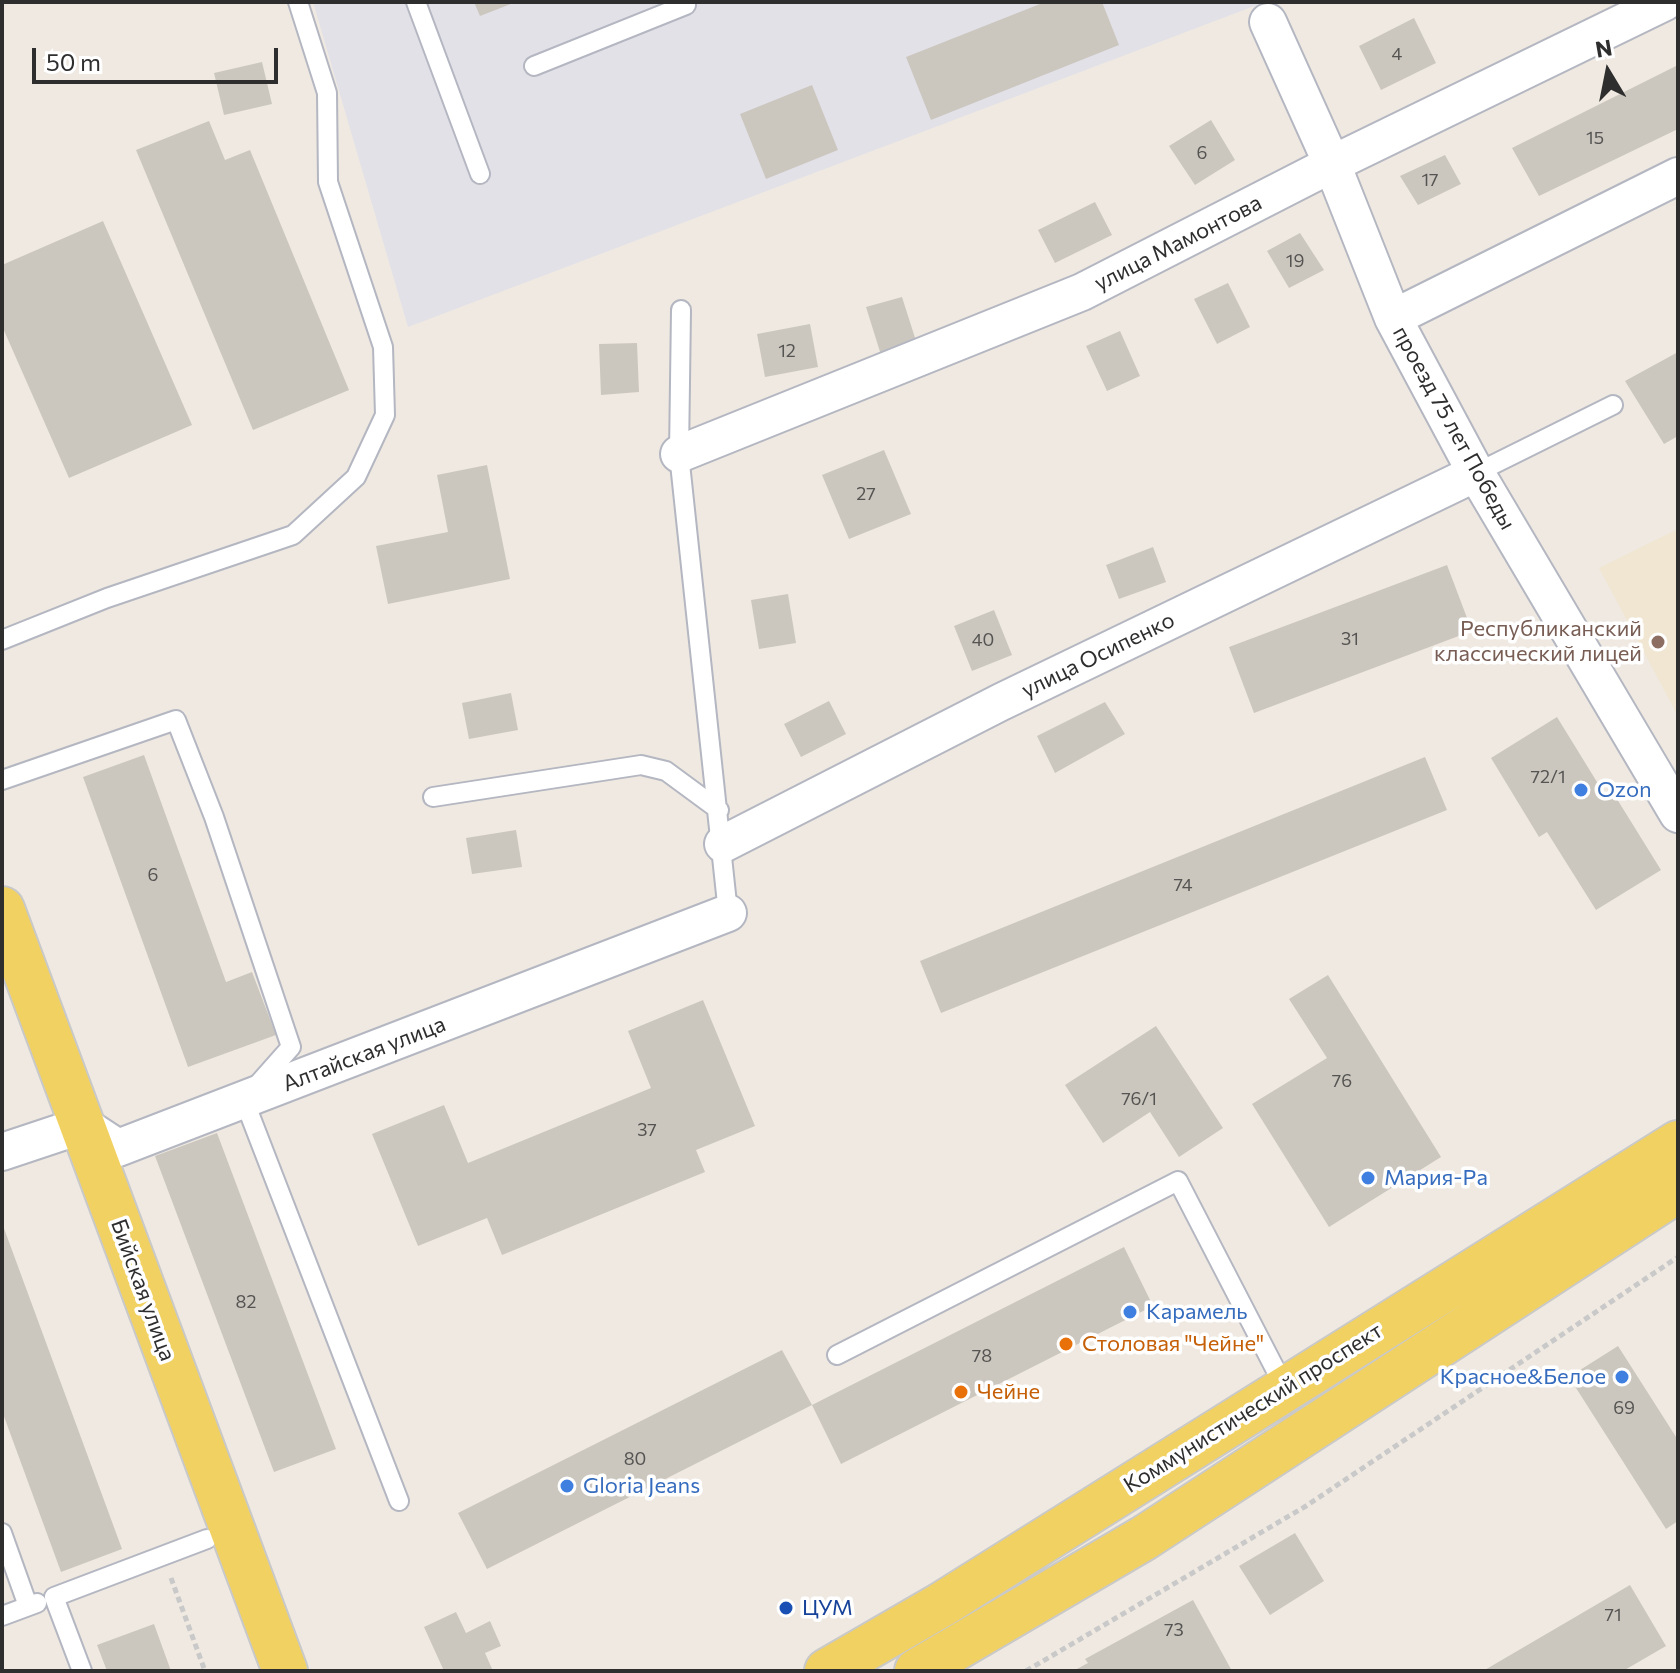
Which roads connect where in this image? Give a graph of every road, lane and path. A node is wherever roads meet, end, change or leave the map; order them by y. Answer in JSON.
{"nodes":[{"id":1,"x":298,"y":2,"type":"edge"},
{"id":2,"x":416,"y":2,"type":"edge"},
{"id":3,"x":685,"y":2,"type":"edge"},
{"id":4,"x":1665,"y":2,"type":"edge"},
{"id":5,"x":1268,"y":22,"type":"dead end"},
{"id":6,"x":534,"y":66,"type":"dead end"},
{"id":7,"x":1332,"y":164,"type":"junction"},
{"id":8,"x":480,"y":174,"type":"dead end"},
{"id":9,"x":1678,"y":176,"type":"edge"},
{"id":10,"x":681,"y":310,"type":"dead end"},
{"id":11,"x":1393,"y":318,"type":"junction"},
{"id":12,"x":1613,"y":405,"type":"dead end"},
{"id":13,"x":679,"y":454,"type":"junction"},
{"id":14,"x":1476,"y":473,"type":"junction"},
{"id":15,"x":2,"y":640,"type":"edge"},
{"id":16,"x":2,"y":780,"type":"edge"},
{"id":17,"x":433,"y":797,"type":"dead end"},
{"id":18,"x":1678,"y":814,"type":"edge"},
{"id":19,"x":721,"y":827,"type":"junction"},
{"id":20,"x":2,"y":909,"type":"edge"},
{"id":21,"x":728,"y":913,"type":"joint"},
{"id":22,"x":2,"y":990,"type":"edge"},
{"id":23,"x":244,"y":1100,"type":"junction"},
{"id":24,"x":69,"y":1130,"type":"junction"},
{"id":25,"x":1678,"y":1143,"type":"edge"},
{"id":26,"x":2,"y":1152,"type":"edge"},
{"id":27,"x":1678,"y":1190,"type":"edge"},
{"id":28,"x":1678,"y":1257,"type":"edge"},
{"id":29,"x":837,"y":1355,"type":"dead end"},
{"id":30,"x":1285,"y":1388,"type":"junction"},
{"id":31,"x":399,"y":1501,"type":"dead end"},
{"id":32,"x":2,"y":1533,"type":"edge"},
{"id":33,"x":207,"y":1539,"type":"junction"},
{"id":34,"x":163,"y":1556,"type":"junction"},
{"id":35,"x":54,"y":1597,"type":"junction"},
{"id":36,"x":28,"y":1606,"type":"junction"},
{"id":37,"x":2,"y":1616,"type":"edge"},
{"id":38,"x":82,"y":1671,"type":"edge"},
{"id":39,"x":205,"y":1671,"type":"edge"},
{"id":40,"x":256,"y":1671,"type":"edge"},
{"id":41,"x":285,"y":1671,"type":"edge"},
{"id":42,"x":827,"y":1671,"type":"edge"},
{"id":43,"x":917,"y":1671,"type":"edge"},
{"id":44,"x":1026,"y":1671,"type":"edge"}],
"edges":[{"from":1,"to":15,"type":"lane"},
{"from":2,"to":8,"type":"lane"},
{"from":3,"to":6,"type":"lane"},
{"from":4,"to":7,"type":"street","name":"улица Мамонтова"},
{"from":5,"to":7,"type":"street","name":"проезд 75 лет Победы"},
{"from":7,"to":11,"type":"street","name":"проезд 75 лет Победы"},
{"from":7,"to":13,"type":"street","name":"улица Мамонтова"},
{"from":9,"to":11,"type":"street"},
{"from":10,"to":13,"type":"lane"},
{"from":11,"to":14,"type":"street","name":"проезд 75 лет Победы"},
{"from":12,"to":14,"type":"lane"},
{"from":13,"to":19,"type":"lane"},
{"from":14,"to":18,"type":"street","name":"проезд 75 лет Победы"},
{"from":14,"to":19,"type":"street","name":"улица Осипенко"},
{"from":16,"to":23,"type":"lane"},
{"from":17,"to":19,"type":"lane"},
{"from":19,"to":21,"type":"lane"},
{"from":20,"to":24,"type":"main road","name":"Бийская улица"},
{"from":21,"to":23,"type":"street","name":"Алтайская улица"},
{"from":22,"to":24,"type":"main road","name":"Бийская улица"},
{"from":23,"to":24,"type":"street","name":"Алтайская улица"},
{"from":23,"to":31,"type":"lane"},
{"from":24,"to":26,"type":"street"},
{"from":24,"to":33,"type":"main road","name":"Бийская улица"},
{"from":24,"to":41,"type":"main road","name":"Бийская улица"},
{"from":25,"to":30,"type":"main road","name":"Коммунистический проспект"},
{"from":27,"to":43,"type":"main road"},
{"from":28,"to":44,"type":"path"},
{"from":29,"to":30,"type":"lane"},
{"from":30,"to":42,"type":"main road","name":"Коммунистический проспект"},
{"from":32,"to":36,"type":"lane"},
{"from":33,"to":34,"type":"lane"},
{"from":33,"to":40,"type":"main road","name":"Бийская улица"},
{"from":34,"to":35,"type":"lane"},
{"from":34,"to":39,"type":"path"},
{"from":35,"to":36,"type":"lane"},
{"from":35,"to":38,"type":"lane"},
{"from":36,"to":37,"type":"lane"}]}
